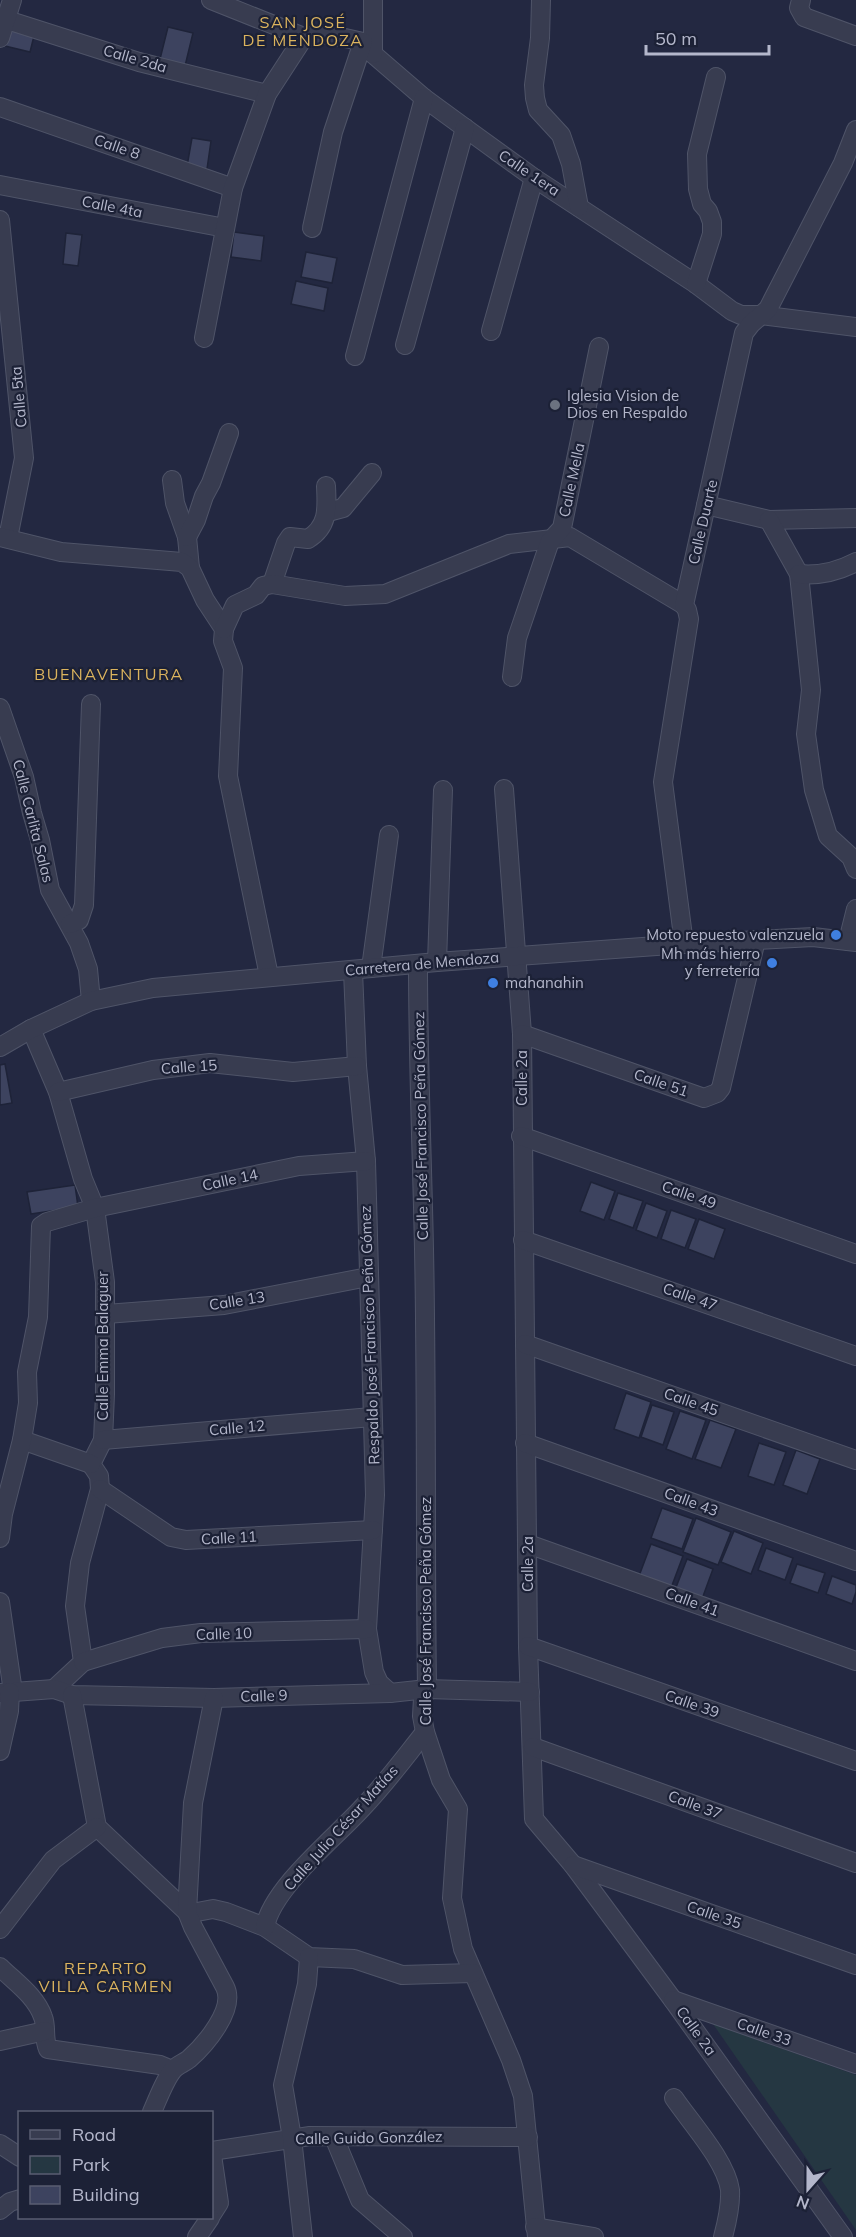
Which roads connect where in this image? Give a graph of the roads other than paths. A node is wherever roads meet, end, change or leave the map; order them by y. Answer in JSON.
{"nodes":[{"id":1,"x":12,"y":0,"type":"edge"},
{"id":2,"x":211,"y":0,"type":"edge"},
{"id":3,"x":373,"y":0,"type":"edge"},
{"id":4,"x":541,"y":0,"type":"edge"},
{"id":5,"x":800,"y":4,"type":"edge"},
{"id":6,"x":4,"y":19,"type":"junction"},
{"id":7,"x":856,"y":36,"type":"edge"},
{"id":8,"x":304,"y":37,"type":"junction"},
{"id":9,"x":0,"y":38,"type":"edge"},
{"id":10,"x":368,"y":48,"type":"junction"},
{"id":11,"x":716,"y":77,"type":"dead end"},
{"id":12,"x":267,"y":94,"type":"junction"},
{"id":13,"x":424,"y":98,"type":"junction"},
{"id":14,"x":0,"y":107,"type":"edge"},
{"id":15,"x":465,"y":128,"type":"junction"},
{"id":16,"x":856,"y":130,"type":"edge"},
{"id":17,"x":850,"y":165,"type":"edge"},
{"id":18,"x":534,"y":178,"type":"junction"},
{"id":19,"x":0,"y":185,"type":"edge"},
{"id":20,"x":233,"y":188,"type":"junction"},
{"id":21,"x":579,"y":207,"type":"junction"},
{"id":22,"x":0,"y":220,"type":"edge"},
{"id":23,"x":225,"y":228,"type":"junction"},
{"id":24,"x":312,"y":228,"type":"dead end"},
{"id":25,"x":696,"y":284,"type":"junction"},
{"id":26,"x":760,"y":315,"type":"junction"},
{"id":27,"x":856,"y":327,"type":"edge"},
{"id":28,"x":491,"y":331,"type":"dead end"},
{"id":29,"x":6,"y":333,"type":"edge"},
{"id":30,"x":204,"y":338,"type":"dead end"},
{"id":31,"x":405,"y":345,"type":"dead end"},
{"id":32,"x":599,"y":347,"type":"dead end"},
{"id":33,"x":356,"y":356,"type":"dead end"},
{"id":34,"x":229,"y":434,"type":"dead end"},
{"id":35,"x":372,"y":473,"type":"dead end"},
{"id":36,"x":172,"y":480,"type":"dead end"},
{"id":37,"x":326,"y":486,"type":"dead end"},
{"id":38,"x":706,"y":505,"type":"junction"},
{"id":39,"x":328,"y":512,"type":"junction"},
{"id":40,"x":856,"y":518,"type":"edge"},
{"id":41,"x":770,"y":520,"type":"junction"},
{"id":42,"x":4,"y":537,"type":"edge"},
{"id":43,"x":187,"y":537,"type":"junction"},
{"id":44,"x":550,"y":541,"type":"junction"},
{"id":45,"x":853,"y":567,"type":"edge"},
{"id":46,"x":190,"y":568,"type":"junction"},
{"id":47,"x":799,"y":574,"type":"junction"},
{"id":48,"x":272,"y":584,"type":"junction"},
{"id":49,"x":684,"y":605,"type":"junction"},
{"id":50,"x":224,"y":629,"type":"junction"},
{"id":51,"x":512,"y":676,"type":"dead end"},
{"id":52,"x":91,"y":704,"type":"dead end"},
{"id":53,"x":0,"y":708,"type":"edge"},
{"id":54,"x":504,"y":789,"type":"dead end"},
{"id":55,"x":443,"y":790,"type":"dead end"},
{"id":56,"x":389,"y":835,"type":"dead end"},
{"id":57,"x":856,"y":869,"type":"edge"},
{"id":58,"x":856,"y":909,"type":"edge"},
{"id":59,"x":70,"y":924,"type":"junction"},
{"id":60,"x":756,"y":940,"type":"junction"},
{"id":61,"x":852,"y":941,"type":"edge"},
{"id":62,"x":684,"y":944,"type":"junction"},
{"id":63,"x":517,"y":956,"type":"junction"},
{"id":64,"x":437,"y":962,"type":"junction"},
{"id":65,"x":418,"y":964,"type":"junction"},
{"id":66,"x":362,"y":969,"type":"junction"},
{"id":67,"x":269,"y":976,"type":"junction"},
{"id":68,"x":91,"y":1000,"type":"junction"},
{"id":69,"x":31,"y":1029,"type":"junction"},
{"id":70,"x":522,"y":1034,"type":"junction"},
{"id":71,"x":0,"y":1047,"type":"edge"},
{"id":72,"x":357,"y":1066,"type":"junction"},
{"id":73,"x":58,"y":1092,"type":"junction"},
{"id":74,"x":521,"y":1136,"type":"junction"},
{"id":75,"x":366,"y":1161,"type":"junction"},
{"id":76,"x":95,"y":1208,"type":"junction"},
{"id":77,"x":523,"y":1240,"type":"junction"},
{"id":78,"x":856,"y":1254,"type":"edge"},
{"id":79,"x":368,"y":1277,"type":"junction"},
{"id":80,"x":106,"y":1314,"type":"junction"},
{"id":81,"x":525,"y":1344,"type":"junction"},
{"id":82,"x":856,"y":1356,"type":"edge"},
{"id":83,"x":372,"y":1417,"type":"junction"},
{"id":84,"x":22,"y":1440,"type":"junction"},
{"id":85,"x":103,"y":1440,"type":"junction"},
{"id":86,"x":525,"y":1443,"type":"junction"},
{"id":87,"x":856,"y":1460,"type":"edge"},
{"id":88,"x":91,"y":1464,"type":"junction"},
{"id":89,"x":100,"y":1490,"type":"junction"},
{"id":90,"x":373,"y":1530,"type":"junction"},
{"id":91,"x":0,"y":1538,"type":"edge"},
{"id":92,"x":528,"y":1544,"type":"junction"},
{"id":93,"x":856,"y":1561,"type":"edge"},
{"id":94,"x":0,"y":1602,"type":"edge"},
{"id":95,"x":367,"y":1629,"type":"junction"},
{"id":96,"x":528,"y":1646,"type":"junction"},
{"id":97,"x":856,"y":1661,"type":"edge"},
{"id":98,"x":83,"y":1662,"type":"junction"},
{"id":99,"x":54,"y":1689,"type":"junction"},
{"id":100,"x":428,"y":1689,"type":"junction"},
{"id":101,"x":8,"y":1692,"type":"edge"},
{"id":102,"x":530,"y":1692,"type":"junction"},
{"id":103,"x":390,"y":1693,"type":"junction"},
{"id":104,"x":72,"y":1695,"type":"junction"},
{"id":105,"x":214,"y":1698,"type":"junction"},
{"id":106,"x":425,"y":1732,"type":"junction"},
{"id":107,"x":533,"y":1747,"type":"junction"},
{"id":108,"x":0,"y":1751,"type":"edge"},
{"id":109,"x":856,"y":1761,"type":"edge"},
{"id":110,"x":97,"y":1827,"type":"junction"},
{"id":111,"x":856,"y":1863,"type":"edge"},
{"id":112,"x":573,"y":1864,"type":"junction"},
{"id":113,"x":187,"y":1912,"type":"junction"},
{"id":114,"x":265,"y":1927,"type":"junction"},
{"id":115,"x":0,"y":1929,"type":"edge"},
{"id":116,"x":309,"y":1957,"type":"junction"},
{"id":117,"x":856,"y":1965,"type":"edge"},
{"id":118,"x":0,"y":1967,"type":"edge"},
{"id":119,"x":473,"y":1973,"type":"junction"},
{"id":120,"x":673,"y":2000,"type":"junction"},
{"id":121,"x":45,"y":2031,"type":"junction"},
{"id":122,"x":0,"y":2041,"type":"edge"},
{"id":123,"x":856,"y":2064,"type":"edge"},
{"id":124,"x":172,"y":2070,"type":"junction"},
{"id":125,"x":674,"y":2098,"type":"dead end"},
{"id":126,"x":152,"y":2111,"type":"edge"},
{"id":127,"x":334,"y":2137,"type":"junction"},
{"id":128,"x":528,"y":2137,"type":"junction"},
{"id":129,"x":292,"y":2138,"type":"junction"},
{"id":130,"x":0,"y":2144,"type":"edge"},
{"id":131,"x":213,"y":2153,"type":"edge"},
{"id":132,"x":18,"y":2156,"type":"edge"},
{"id":133,"x":213,"y":2160,"type":"edge"},
{"id":134,"x":18,"y":2200,"type":"edge"},
{"id":135,"x":0,"y":2210,"type":"edge"},
{"id":136,"x":213,"y":2213,"type":"edge"},
{"id":137,"x":209,"y":2219,"type":"edge"},
{"id":138,"x":536,"y":2232,"type":"edge"},
{"id":139,"x":197,"y":2237,"type":"edge"},
{"id":140,"x":303,"y":2237,"type":"edge"},
{"id":141,"x":403,"y":2237,"type":"edge"},
{"id":142,"x":594,"y":2237,"type":"edge"},
{"id":143,"x":723,"y":2237,"type":"edge"},
{"id":144,"x":843,"y":2237,"type":"edge"}],
"edges":[{"from":1,"to":6,"type":"street"},
{"from":2,"to":8,"type":"street","name":"Calle 1era"},
{"from":3,"to":10,"type":"street"},
{"from":4,"to":21,"type":"street"},
{"from":5,"to":7,"type":"street"},
{"from":6,"to":9,"type":"street"},
{"from":6,"to":12,"type":"street","name":"Calle 2da"},
{"from":8,"to":10,"type":"street","name":"Calle 1era"},
{"from":8,"to":12,"type":"street"},
{"from":10,"to":13,"type":"street","name":"Calle 1era"},
{"from":10,"to":24,"type":"street"},
{"from":11,"to":25,"type":"street"},
{"from":12,"to":20,"type":"street"},
{"from":13,"to":15,"type":"street","name":"Calle 1era"},
{"from":13,"to":33,"type":"street"},
{"from":14,"to":20,"type":"street","name":"Calle 8"},
{"from":15,"to":18,"type":"street","name":"Calle 1era"},
{"from":15,"to":31,"type":"street"},
{"from":16,"to":17,"type":"street","name":"Calle Duarte"},
{"from":17,"to":26,"type":"street","name":"Calle Duarte"},
{"from":18,"to":21,"type":"street","name":"Calle 1era"},
{"from":18,"to":28,"type":"street"},
{"from":19,"to":23,"type":"street","name":"Calle 4ta"},
{"from":20,"to":23,"type":"street"},
{"from":21,"to":25,"type":"street","name":"Calle 1era"},
{"from":22,"to":29,"type":"street","name":"Calle 5ta"},
{"from":23,"to":30,"type":"street"},
{"from":25,"to":26,"type":"street","name":"Calle 1era"},
{"from":26,"to":27,"type":"street","name":"Calle 1era"},
{"from":26,"to":38,"type":"street","name":"Calle Duarte"},
{"from":29,"to":42,"type":"street","name":"Calle 5ta"},
{"from":32,"to":44,"type":"street","name":"Calle Mella"},
{"from":34,"to":43,"type":"street"},
{"from":35,"to":39,"type":"street"},
{"from":36,"to":43,"type":"street"},
{"from":37,"to":39,"type":"street"},
{"from":38,"to":41,"type":"street"},
{"from":38,"to":49,"type":"street","name":"Calle Duarte"},
{"from":39,"to":48,"type":"street"},
{"from":40,"to":41,"type":"street"},
{"from":41,"to":47,"type":"street"},
{"from":42,"to":46,"type":"street"},
{"from":43,"to":46,"type":"street"},
{"from":44,"to":48,"type":"street"},
{"from":44,"to":49,"type":"street"},
{"from":44,"to":51,"type":"street","name":"Calle Mella"},
{"from":45,"to":47,"type":"street"},
{"from":46,"to":50,"type":"street"},
{"from":47,"to":57,"type":"street"},
{"from":48,"to":50,"type":"street"},
{"from":49,"to":62,"type":"street","name":"Calle Duarte"},
{"from":50,"to":67,"type":"street"},
{"from":52,"to":59,"type":"street"},
{"from":53,"to":59,"type":"street","name":"Calle Carlita Salas"},
{"from":54,"to":63,"type":"street","name":"Calle 2a"},
{"from":55,"to":64,"type":"street"},
{"from":56,"to":66,"type":"street","name":"Respaldo José Francisco Peña Gómez"},
{"from":58,"to":61,"type":"street"},
{"from":59,"to":68,"type":"street","name":"Calle Carlita Salas"},
{"from":60,"to":61,"type":"street","name":"Carretera de Mendoza"},
{"from":60,"to":62,"type":"street","name":"Carretera de Mendoza"},
{"from":60,"to":70,"type":"street","name":"Calle 51"},
{"from":62,"to":63,"type":"street","name":"Carretera de Mendoza"},
{"from":63,"to":64,"type":"street","name":"Carretera de Mendoza"},
{"from":63,"to":70,"type":"street","name":"Calle 2a"},
{"from":64,"to":65,"type":"street","name":"Carretera de Mendoza"},
{"from":65,"to":66,"type":"street","name":"Carretera de Mendoza"},
{"from":65,"to":100,"type":"street","name":"Calle José Francisco Peña Gómez"},
{"from":66,"to":67,"type":"street","name":"Carretera de Mendoza"},
{"from":66,"to":72,"type":"street","name":"Respaldo José Francisco Peña Gómez"},
{"from":67,"to":68,"type":"street","name":"Carretera de Mendoza"},
{"from":68,"to":69,"type":"street","name":"Carretera de Mendoza"},
{"from":69,"to":71,"type":"street","name":"Carretera de Mendoza"},
{"from":69,"to":73,"type":"street","name":"Calle Emma Balaguer"},
{"from":70,"to":74,"type":"street","name":"Calle 2a"},
{"from":72,"to":73,"type":"street","name":"Calle 15"},
{"from":72,"to":75,"type":"street","name":"Respaldo José Francisco Peña Gómez"},
{"from":73,"to":76,"type":"street","name":"Calle Emma Balaguer"},
{"from":74,"to":77,"type":"street","name":"Calle 2a"},
{"from":74,"to":78,"type":"street","name":"Calle 49"},
{"from":75,"to":76,"type":"street","name":"Calle 14"},
{"from":75,"to":79,"type":"street","name":"Respaldo José Francisco Peña Gómez"},
{"from":76,"to":80,"type":"street","name":"Calle Emma Balaguer"},
{"from":76,"to":84,"type":"street","name":"Calle 14"},
{"from":77,"to":81,"type":"street","name":"Calle 2a"},
{"from":77,"to":82,"type":"street","name":"Calle 47"},
{"from":79,"to":80,"type":"street","name":"Calle 13"},
{"from":79,"to":83,"type":"street","name":"Respaldo José Francisco Peña Gómez"},
{"from":80,"to":85,"type":"street","name":"Calle Emma Balaguer"},
{"from":81,"to":86,"type":"street","name":"Calle 2a"},
{"from":81,"to":87,"type":"street","name":"Calle 45"},
{"from":83,"to":85,"type":"street","name":"Calle 12"},
{"from":83,"to":90,"type":"street","name":"Respaldo José Francisco Peña Gómez"},
{"from":84,"to":88,"type":"street"},
{"from":84,"to":91,"type":"street"},
{"from":85,"to":88,"type":"street","name":"Calle Emma Balaguer"},
{"from":86,"to":92,"type":"street","name":"Calle 2a"},
{"from":86,"to":93,"type":"street","name":"Calle 43"},
{"from":88,"to":89,"type":"street"},
{"from":89,"to":90,"type":"street","name":"Calle 11"},
{"from":89,"to":98,"type":"street"},
{"from":90,"to":95,"type":"street","name":"Respaldo José Francisco Peña Gómez"},
{"from":92,"to":96,"type":"street","name":"Calle 2a"},
{"from":92,"to":97,"type":"street","name":"Calle 41"},
{"from":94,"to":101,"type":"street"},
{"from":95,"to":98,"type":"street","name":"Calle 10"},
{"from":95,"to":103,"type":"street","name":"Respaldo José Francisco Peña Gómez"},
{"from":96,"to":102,"type":"street","name":"Calle 2a"},
{"from":96,"to":109,"type":"street","name":"Calle 39"},
{"from":98,"to":99,"type":"street"},
{"from":99,"to":101,"type":"street","name":"Calle 9"},
{"from":99,"to":104,"type":"street","name":"Calle 9"},
{"from":100,"to":102,"type":"street","name":"Calle 9"},
{"from":100,"to":103,"type":"street","name":"Calle 9"},
{"from":100,"to":106,"type":"street","name":"Calle José Francisco Peña Gómez"},
{"from":101,"to":108,"type":"street"},
{"from":102,"to":107,"type":"street","name":"Calle 2a"},
{"from":103,"to":105,"type":"street","name":"Calle 9"},
{"from":104,"to":105,"type":"street","name":"Calle 9"},
{"from":104,"to":110,"type":"street"},
{"from":105,"to":113,"type":"street"},
{"from":106,"to":114,"type":"street","name":"Calle Julio César Matías"},
{"from":106,"to":119,"type":"street","name":"Calle José Francisco Peña Gómez"},
{"from":107,"to":111,"type":"street","name":"Calle 37"},
{"from":107,"to":112,"type":"street","name":"Calle 2a"},
{"from":110,"to":113,"type":"street"},
{"from":110,"to":115,"type":"street"},
{"from":112,"to":117,"type":"street","name":"Calle 35"},
{"from":112,"to":120,"type":"street","name":"Calle 2a"},
{"from":113,"to":114,"type":"street"},
{"from":113,"to":124,"type":"street"},
{"from":114,"to":116,"type":"street"},
{"from":116,"to":119,"type":"street"},
{"from":116,"to":129,"type":"street"},
{"from":118,"to":121,"type":"street"},
{"from":119,"to":128,"type":"street","name":"Calle José Francisco Peña Gómez"},
{"from":120,"to":123,"type":"street","name":"Calle 33"},
{"from":120,"to":144,"type":"street","name":"Calle 2a"},
{"from":121,"to":122,"type":"street"},
{"from":121,"to":124,"type":"street"},
{"from":124,"to":126,"type":"street"},
{"from":125,"to":143,"type":"street"},
{"from":127,"to":128,"type":"street","name":"Calle Guido González"},
{"from":127,"to":129,"type":"street","name":"Calle Guido González"},
{"from":127,"to":141,"type":"street"},
{"from":128,"to":138,"type":"street","name":"Calle José Francisco Peña Gómez"},
{"from":129,"to":131,"type":"street","name":"Calle Guido González"},
{"from":129,"to":140,"type":"street"},
{"from":130,"to":132,"type":"street"},
{"from":133,"to":136,"type":"street"},
{"from":134,"to":135,"type":"street"},
{"from":137,"to":139,"type":"street"},
{"from":138,"to":142,"type":"street"}]}
